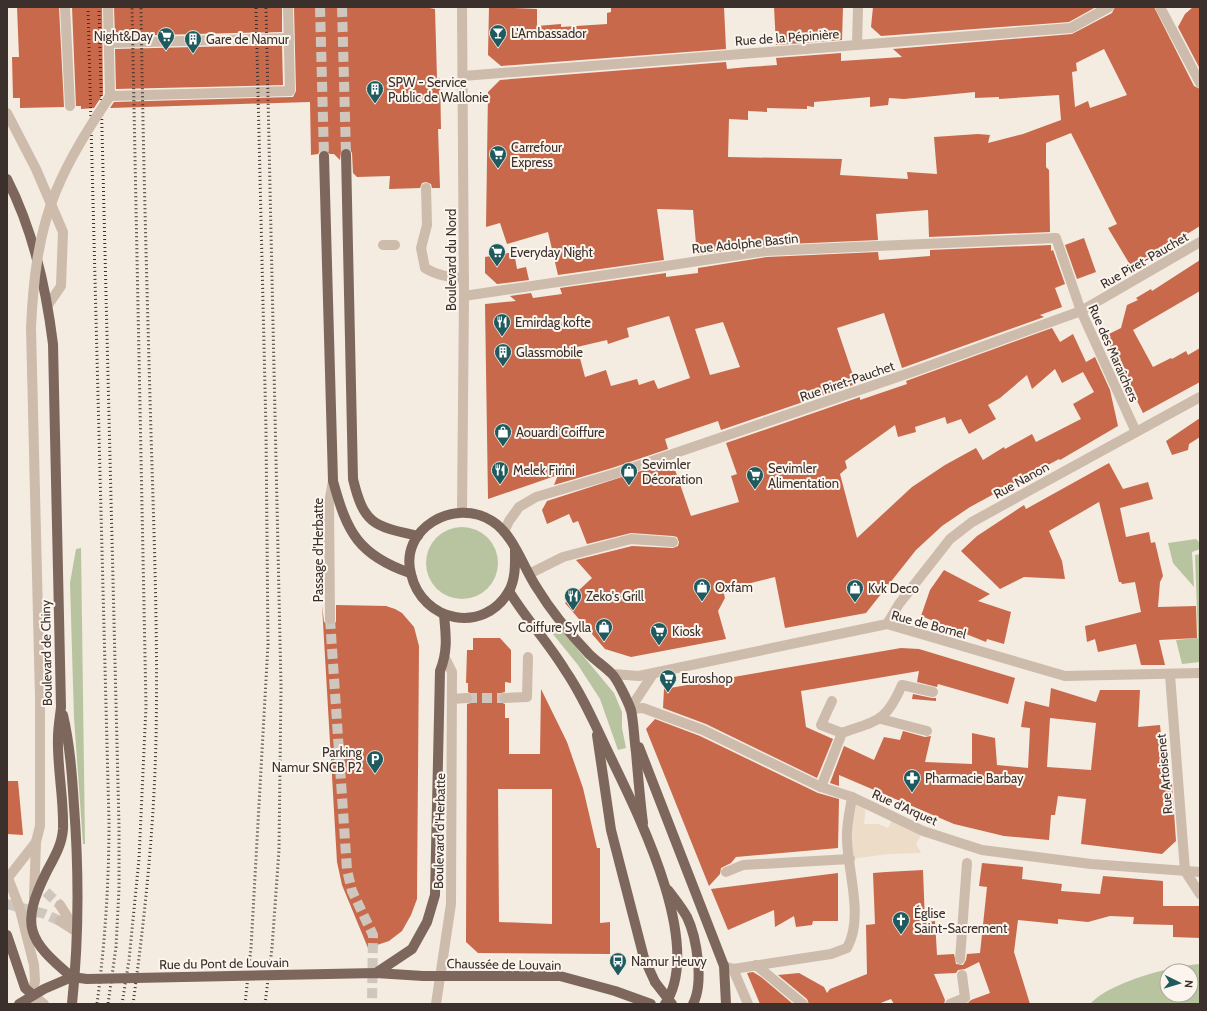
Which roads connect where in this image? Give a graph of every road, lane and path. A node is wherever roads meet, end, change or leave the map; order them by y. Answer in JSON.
{"nodes":[{"id":1,"x":65,"y":7,"type":"edge"},
{"id":2,"x":108,"y":7,"type":"edge"},
{"id":3,"x":288,"y":7,"type":"edge"},
{"id":4,"x":462,"y":7,"type":"edge"},
{"id":5,"x":858,"y":7,"type":"edge"},
{"id":6,"x":1109,"y":7,"type":"edge"},
{"id":7,"x":1160,"y":7,"type":"edge"},
{"id":8,"x":289,"y":38,"type":"junction"},
{"id":9,"x":109,"y":43,"type":"junction"},
{"id":10,"x":857,"y":45,"type":"junction"},
{"id":11,"x":463,"y":76,"type":"junction"},
{"id":12,"x":1200,"y":83,"type":"edge"},
{"id":13,"x":110,"y":96,"type":"junction"},
{"id":14,"x":70,"y":106,"type":"dead end"},
{"id":15,"x":7,"y":113,"type":"edge"},
{"id":16,"x":346,"y":154,"type":"tunnel mouth"},
{"id":17,"x":324,"y":156,"type":"tunnel mouth"},
{"id":18,"x":7,"y":178,"type":"edge"},
{"id":19,"x":426,"y":188,"type":"dead end"},
{"id":20,"x":1056,"y":238,"type":"joint"},
{"id":21,"x":1200,"y":242,"type":"edge"},
{"id":22,"x":383,"y":245,"type":"dead end"},
{"id":23,"x":395,"y":245,"type":"dead end"},
{"id":24,"x":464,"y":278,"type":"junction"},
{"id":25,"x":464,"y":296,"type":"junction"},
{"id":26,"x":48,"y":305,"type":"junction"},
{"id":27,"x":1081,"y":311,"type":"junction"},
{"id":28,"x":1200,"y":398,"type":"edge"},
{"id":29,"x":1136,"y":432,"type":"junction"},
{"id":30,"x":333,"y":481,"type":"junction"},
{"id":31,"x":462,"y":512,"type":"junction"},
{"id":32,"x":504,"y":532,"type":"junction"},
{"id":33,"x":418,"y":536,"type":"junction"},
{"id":34,"x":673,"y":542,"type":"dead end"},
{"id":35,"x":515,"y":550,"type":"junction"},
{"id":36,"x":410,"y":573,"type":"junction"},
{"id":37,"x":529,"y":574,"type":"junction"},
{"id":38,"x":509,"y":591,"type":"junction"},
{"id":39,"x":444,"y":615,"type":"junction"},
{"id":40,"x":330,"y":619,"type":"tunnel mouth"},
{"id":41,"x":887,"y":624,"type":"junction"},
{"id":42,"x":528,"y":657,"type":"dead end"},
{"id":43,"x":445,"y":658,"type":"junction"},
{"id":44,"x":1200,"y":673,"type":"edge"},
{"id":45,"x":613,"y":674,"type":"junction"},
{"id":46,"x":653,"y":674,"type":"junction"},
{"id":47,"x":1170,"y":675,"type":"junction"},
{"id":48,"x":933,"y":692,"type":"dead end"},
{"id":49,"x":467,"y":698,"type":"tunnel mouth"},
{"id":50,"x":505,"y":698,"type":"tunnel mouth"},
{"id":51,"x":452,"y":699,"type":"junction"},
{"id":52,"x":832,"y":700,"type":"dead end"},
{"id":53,"x":61,"y":707,"type":"junction"},
{"id":54,"x":630,"y":709,"type":"junction"},
{"id":55,"x":881,"y":719,"type":"junction"},
{"id":56,"x":596,"y":727,"type":"junction"},
{"id":57,"x":927,"y":731,"type":"dead end"},
{"id":58,"x":842,"y":733,"type":"junction"},
{"id":59,"x":634,"y":734,"type":"junction"},
{"id":60,"x":821,"y":787,"type":"junction"},
{"id":61,"x":852,"y":797,"type":"junction"},
{"id":62,"x":643,"y":824,"type":"junction"},
{"id":63,"x":36,"y":842,"type":"junction"},
{"id":64,"x":850,"y":859,"type":"junction"},
{"id":65,"x":967,"y":863,"type":"dead end"},
{"id":66,"x":1185,"y":871,"type":"junction"},
{"id":67,"x":726,"y":872,"type":"dead end"},
{"id":68,"x":1200,"y":872,"type":"edge"},
{"id":69,"x":7,"y":878,"type":"edge"},
{"id":70,"x":664,"y":885,"type":"junction"},
{"id":71,"x":1200,"y":894,"type":"edge"},
{"id":72,"x":34,"y":898,"type":"junction"},
{"id":73,"x":60,"y":905,"type":"tunnel mouth"},
{"id":74,"x":60,"y":921,"type":"tunnel mouth"},
{"id":75,"x":77,"y":932,"type":"junction"},
{"id":76,"x":7,"y":935,"type":"edge"},
{"id":77,"x":960,"y":959,"type":"dead end"},
{"id":78,"x":756,"y":965,"type":"junction"},
{"id":79,"x":729,"y":967,"type":"junction"},
{"id":80,"x":376,"y":973,"type":"junction"},
{"id":81,"x":962,"y":975,"type":"dead end"},
{"id":82,"x":72,"y":977,"type":"junction"},
{"id":83,"x":31,"y":999,"type":"edge"},
{"id":84,"x":19,"y":1004,"type":"edge"},
{"id":85,"x":44,"y":1004,"type":"edge"},
{"id":86,"x":72,"y":1004,"type":"edge"},
{"id":87,"x":436,"y":1004,"type":"edge"},
{"id":88,"x":651,"y":1004,"type":"edge"},
{"id":89,"x":665,"y":1004,"type":"edge"},
{"id":90,"x":672,"y":1004,"type":"edge"},
{"id":91,"x":693,"y":1004,"type":"edge"},
{"id":92,"x":726,"y":1004,"type":"edge"},
{"id":93,"x":748,"y":1004,"type":"edge"},
{"id":94,"x":804,"y":1004,"type":"edge"},
{"id":95,"x":950,"y":1004,"type":"edge"}],
"edges":[{"from":1,"to":14,"type":"street"},
{"from":2,"to":9,"type":"street"},
{"from":3,"to":8,"type":"street"},
{"from":4,"to":11,"type":"street","name":"Boulevard du Nord"},
{"from":5,"to":10,"type":"street"},
{"from":6,"to":10,"type":"street","name":"Rue de la Pépinière"},
{"from":7,"to":12,"type":"street"},
{"from":8,"to":9,"type":"street"},
{"from":8,"to":13,"type":"street"},
{"from":9,"to":13,"type":"street"},
{"from":10,"to":11,"type":"street","name":"Rue de la Pépinière"},
{"from":11,"to":24,"type":"street","name":"Boulevard du Nord"},
{"from":13,"to":63,"type":"street","bridge":true},
{"from":15,"to":26,"type":"street"},
{"from":16,"to":33,"type":"main road"},
{"from":17,"to":30,"type":"main road"},
{"from":18,"to":26,"type":"main road","name":"Boulevard de Chiny"},
{"from":19,"to":24,"type":"street"},
{"from":20,"to":25,"type":"street","name":"Rue Adolphe Bastin"},
{"from":20,"to":27,"type":"street","name":"Rue des Maraîchers"},
{"from":21,"to":27,"type":"street","name":"Rue Piret-Pauchet"},
{"from":22,"to":23,"type":"street"},
{"from":24,"to":25,"type":"street","name":"Boulevard du Nord"},
{"from":25,"to":31,"type":"street","name":"Boulevard du Nord"},
{"from":26,"to":53,"type":"main road","name":"Boulevard de Chiny"},
{"from":27,"to":29,"type":"street","name":"Rue des Maraîchers"},
{"from":27,"to":32,"type":"street","name":"Rue Piret-Pauchet"},
{"from":28,"to":29,"type":"street","name":"Rue Nanon"},
{"from":29,"to":41,"type":"street","name":"Rue Nanon"},
{"from":30,"to":36,"type":"main road"},
{"from":30,"to":40,"type":"street","name":"Passage d'Herbatte"},
{"from":31,"to":32,"type":"main road"},
{"from":31,"to":33,"type":"main road"},
{"from":32,"to":35,"type":"main road"},
{"from":33,"to":36,"type":"main road"},
{"from":34,"to":37,"type":"street"},
{"from":35,"to":37,"type":"main road"},
{"from":35,"to":38,"type":"main road"},
{"from":36,"to":39,"type":"main road"},
{"from":37,"to":45,"type":"main road"},
{"from":38,"to":39,"type":"main road"},
{"from":38,"to":56,"type":"main road"},
{"from":39,"to":43,"type":"main road"},
{"from":41,"to":46,"type":"street","name":"Rue de Bomel"},
{"from":41,"to":47,"type":"street","name":"Rue de Bomel"},
{"from":42,"to":50,"type":"street"},
{"from":43,"to":51,"type":"street","name":"Boulevard d'Herbatte"},
{"from":43,"to":80,"type":"main road"},
{"from":44,"to":47,"type":"street","name":"Rue de Bomel"},
{"from":45,"to":46,"type":"street","name":"Rue de Bomel"},
{"from":45,"to":54,"type":"main road"},
{"from":46,"to":54,"type":"street"},
{"from":47,"to":66,"type":"street","name":"Rue Artoisenet"},
{"from":48,"to":55,"type":"street"},
{"from":49,"to":51,"type":"street"},
{"from":51,"to":87,"type":"street","name":"Boulevard d'Herbatte"},
{"from":52,"to":58,"type":"street"},
{"from":53,"to":72,"type":"main road","name":"Boulevard de Chiny"},
{"from":53,"to":75,"type":"main road"},
{"from":54,"to":59,"type":"main road"},
{"from":54,"to":60,"type":"street","name":"Rue d'Arquet"},
{"from":55,"to":57,"type":"street"},
{"from":55,"to":58,"type":"street"},
{"from":56,"to":62,"type":"main road"},
{"from":56,"to":90,"type":"main road","bridge":true},
{"from":58,"to":60,"type":"street"},
{"from":59,"to":62,"type":"main road"},
{"from":59,"to":79,"type":"main road"},
{"from":60,"to":61,"type":"street","name":"Rue d'Arquet"},
{"from":61,"to":64,"type":"street"},
{"from":61,"to":66,"type":"street","name":"Rue d'Arquet"},
{"from":62,"to":70,"type":"main road"},
{"from":63,"to":69,"type":"street"},
{"from":63,"to":72,"type":"street"},
{"from":64,"to":67,"type":"street"},
{"from":64,"to":78,"type":"street"},
{"from":65,"to":77,"type":"street"},
{"from":66,"to":68,"type":"street","name":"Rue d'Arquet"},
{"from":66,"to":71,"type":"street"},
{"from":69,"to":83,"type":"street"},
{"from":70,"to":89,"type":"main road"},
{"from":70,"to":91,"type":"main road"},
{"from":72,"to":82,"type":"main road","name":"Boulevard de Chiny"},
{"from":73,"to":75,"type":"street"},
{"from":74,"to":75,"type":"street"},
{"from":75,"to":86,"type":"main road"},
{"from":76,"to":83,"type":"main road"},
{"from":78,"to":79,"type":"street"},
{"from":78,"to":94,"type":"street"},
{"from":79,"to":92,"type":"main road"},
{"from":79,"to":93,"type":"street"},
{"from":80,"to":82,"type":"main road","name":"Rue du Pont de Louvain","bridge":true},
{"from":80,"to":88,"type":"main road","name":"Chaussée de Louvain","bridge":true},
{"from":81,"to":95,"type":"street"},
{"from":82,"to":83,"type":"main road"},
{"from":83,"to":84,"type":"main road"},
{"from":83,"to":85,"type":"street"}]}
